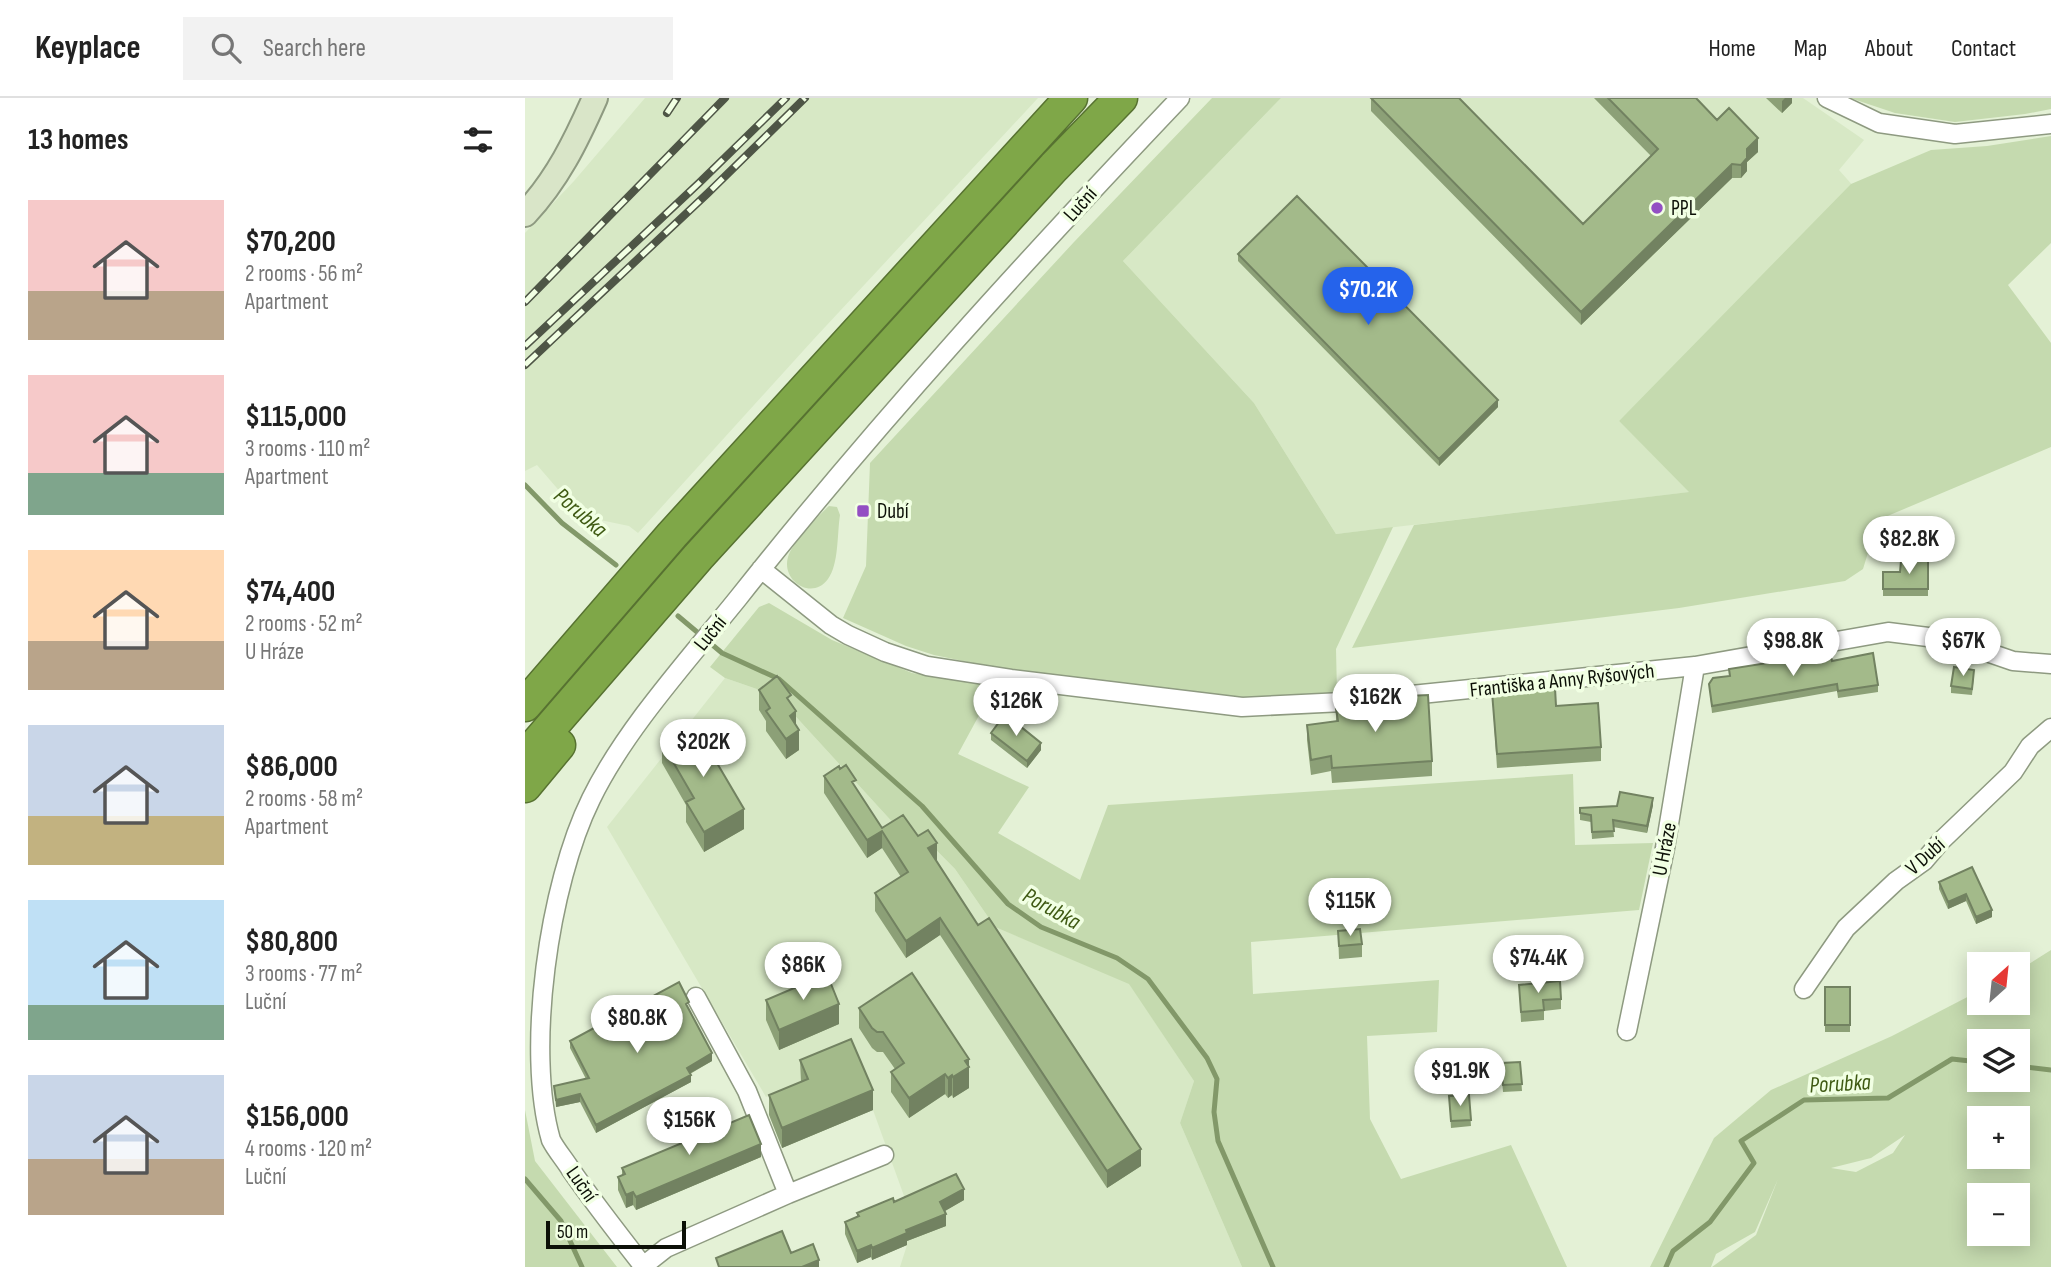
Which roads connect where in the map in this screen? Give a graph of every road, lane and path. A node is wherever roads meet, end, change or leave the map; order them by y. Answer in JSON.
{"nodes":[{"id":1,"x":594,"y":98,"type":"edge"},
{"id":2,"x":1071,"y":98,"type":"edge"},
{"id":3,"x":1121,"y":98,"type":"edge"},
{"id":4,"x":1179,"y":98,"type":"edge"},
{"id":5,"x":1828,"y":98,"type":"edge"},
{"id":6,"x":2051,"y":124,"type":"edge"},
{"id":7,"x":525,"y":215,"type":"edge"},
{"id":8,"x":761,"y":569,"type":"junction"},
{"id":9,"x":595,"y":625,"type":"junction"},
{"id":10,"x":621,"y":647,"type":"junction"},
{"id":11,"x":2051,"y":664,"type":"edge"},
{"id":12,"x":1695,"y":666,"type":"junction"},
{"id":13,"x":525,"y":689,"type":"edge"},
{"id":14,"x":525,"y":705,"type":"edge"},
{"id":15,"x":2051,"y":727,"type":"edge"},
{"id":16,"x":525,"y":757,"type":"edge"},
{"id":17,"x":525,"y":786,"type":"edge"},
{"id":18,"x":1804,"y":989,"type":"dead end"},
{"id":19,"x":696,"y":997,"type":"dead end"},
{"id":20,"x":1627,"y":1031,"type":"dead end"},
{"id":21,"x":884,"y":1155,"type":"dead end"},
{"id":22,"x":788,"y":1194,"type":"junction"},
{"id":23,"x":644,"y":1266,"type":"edge"}],
"edges":[{"from":1,"to":7,"type":"street"},
{"from":2,"to":9,"type":"highway"},
{"from":3,"to":10,"type":"highway"},
{"from":4,"to":8,"type":"street","name":"Luční"},
{"from":5,"to":6,"type":"street"},
{"from":8,"to":12,"type":"street","name":"Františka a Anny Ryšových"},
{"from":8,"to":23,"type":"street","name":"Luční"},
{"from":9,"to":13,"type":"highway"},
{"from":9,"to":14,"type":"highway"},
{"from":10,"to":16,"type":"highway"},
{"from":10,"to":17,"type":"highway"},
{"from":11,"to":12,"type":"street","name":"Františka a Anny Ryšových"},
{"from":12,"to":20,"type":"street","name":"U Hráze"},
{"from":15,"to":18,"type":"street","name":"V Dubí"},
{"from":19,"to":22,"type":"street"},
{"from":21,"to":22,"type":"street"},
{"from":22,"to":23,"type":"street"}]}
